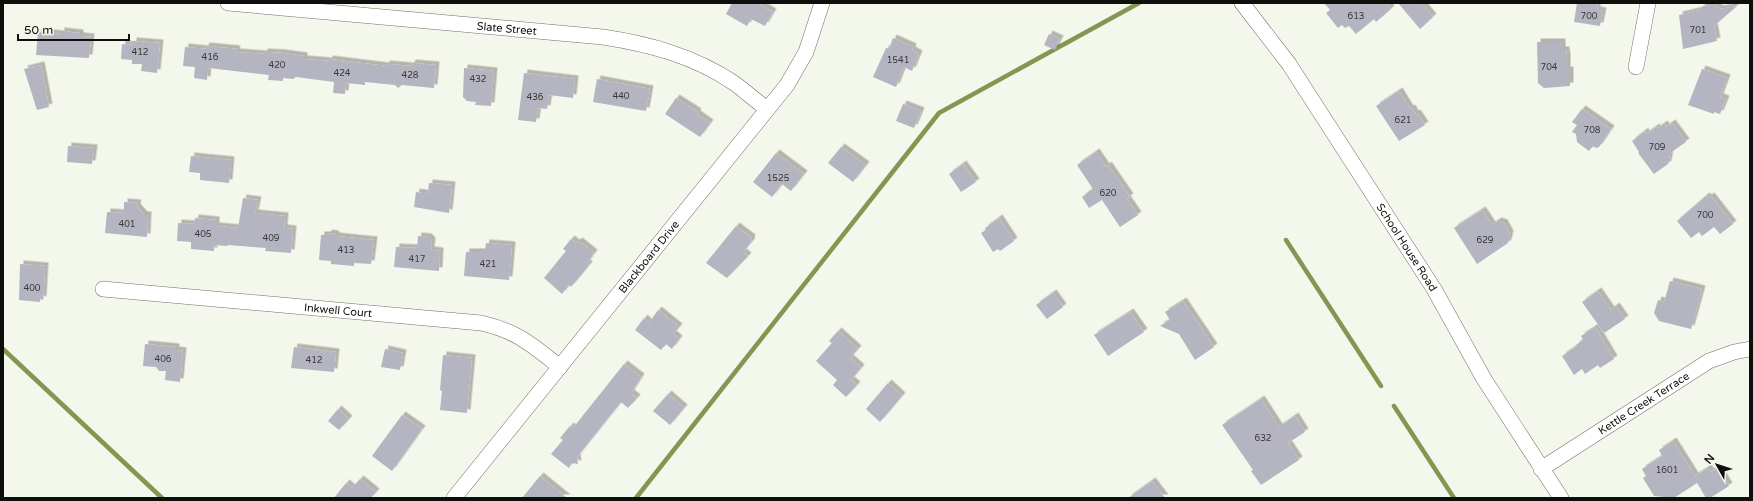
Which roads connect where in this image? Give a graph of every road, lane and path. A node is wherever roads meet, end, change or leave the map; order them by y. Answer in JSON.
{"nodes":[{"id":1,"x":228,"y":3,"type":"edge"},
{"id":2,"x":822,"y":3,"type":"edge"},
{"id":3,"x":1242,"y":3,"type":"edge"},
{"id":4,"x":1648,"y":3,"type":"edge"},
{"id":5,"x":1636,"y":67,"type":"dead end"},
{"id":6,"x":767,"y":109,"type":"junction"},
{"id":7,"x":103,"y":289,"type":"dead end"},
{"id":8,"x":1750,"y":349,"type":"edge"},
{"id":9,"x":560,"y":367,"type":"junction"},
{"id":10,"x":1541,"y":469,"type":"junction"},
{"id":11,"x":454,"y":498,"type":"edge"},
{"id":12,"x":1561,"y":498,"type":"edge"}],
"edges":[{"from":1,"to":6,"type":"street","name":"Slate Street"},
{"from":2,"to":6,"type":"street","name":"Blackboard Drive"},
{"from":3,"to":10,"type":"street","name":"School House Road"},
{"from":4,"to":5,"type":"street"},
{"from":6,"to":9,"type":"street","name":"Blackboard Drive"},
{"from":7,"to":9,"type":"street","name":"Inkwell Court"},
{"from":8,"to":10,"type":"street","name":"Kettle Creek Terrace"},
{"from":9,"to":11,"type":"street","name":"Blackboard Drive"},
{"from":10,"to":12,"type":"street","name":"School House Road"}]}
